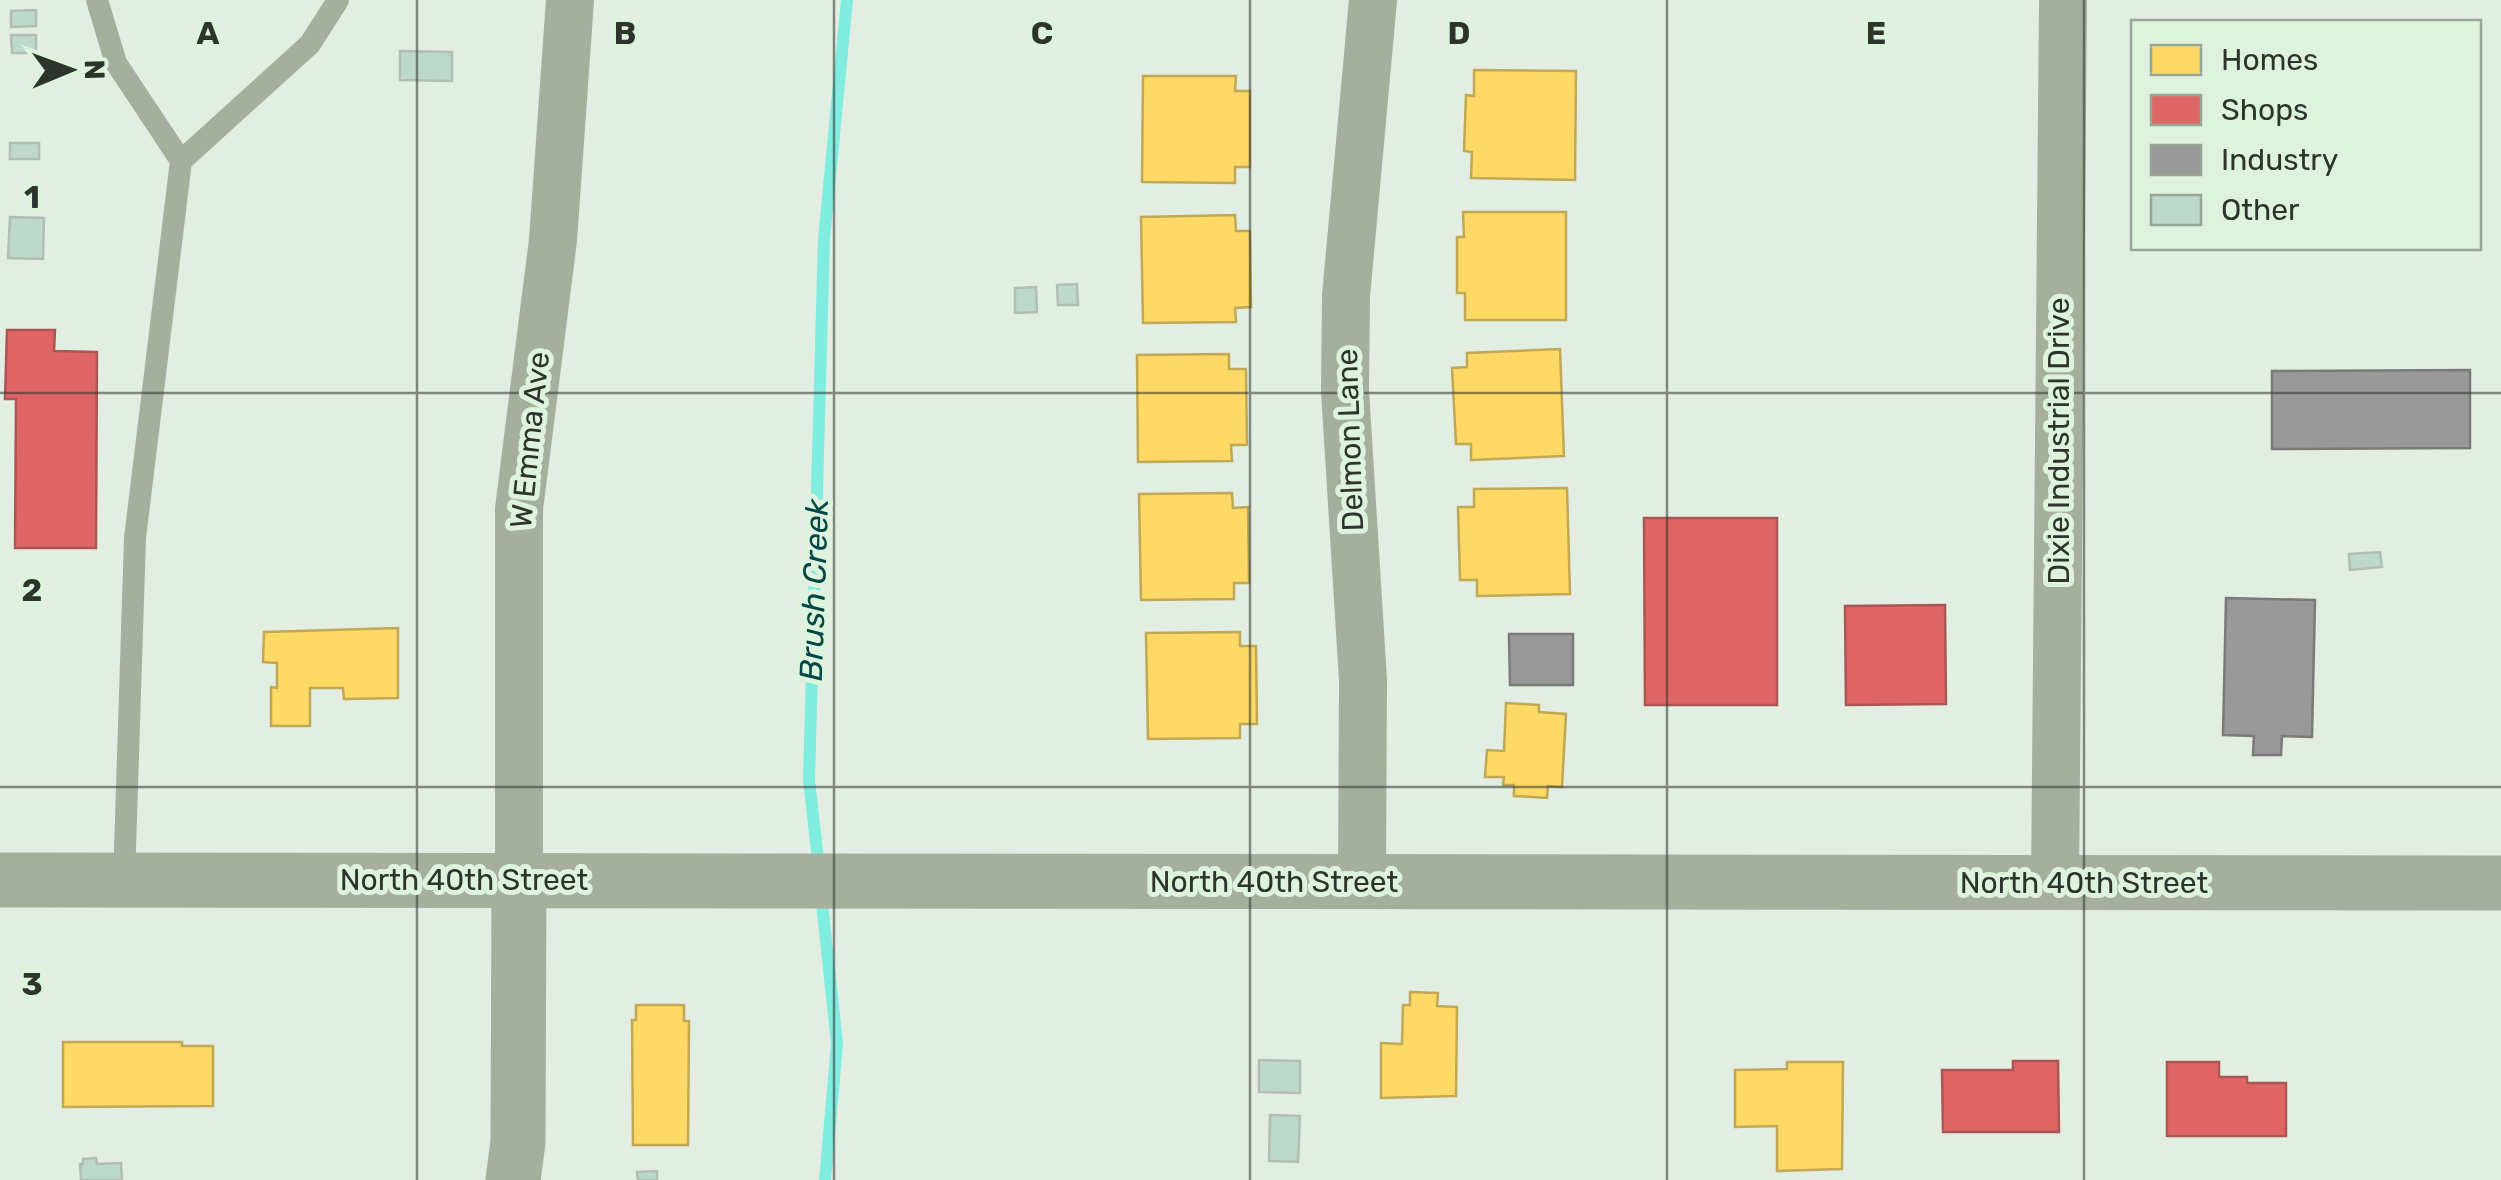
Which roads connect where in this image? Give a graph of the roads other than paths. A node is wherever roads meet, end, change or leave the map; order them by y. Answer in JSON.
{"nodes":[{"id":1,"x":97,"y":0,"type":"edge"},
{"id":2,"x":338,"y":0,"type":"edge"},
{"id":3,"x":570,"y":0,"type":"edge"},
{"id":4,"x":1373,"y":0,"type":"edge"},
{"id":5,"x":2063,"y":0,"type":"edge"},
{"id":6,"x":181,"y":161,"type":"junction"},
{"id":7,"x":24,"y":880,"type":"edge"},
{"id":8,"x":124,"y":880,"type":"junction"},
{"id":9,"x":519,"y":880,"type":"junction"},
{"id":10,"x":1362,"y":882,"type":"junction"},
{"id":11,"x":2055,"y":883,"type":"junction"},
{"id":12,"x":2501,"y":884,"type":"edge"},
{"id":13,"x":513,"y":1180,"type":"edge"}],
"edges":[{"from":1,"to":6,"type":"lane"},
{"from":2,"to":6,"type":"lane"},
{"from":3,"to":9,"type":"street","name":"W Emma Ave"},
{"from":4,"to":10,"type":"street","name":"Delmon Lane"},
{"from":5,"to":11,"type":"street","name":"Dixie Industrial Drive"},
{"from":6,"to":8,"type":"lane"},
{"from":7,"to":8,"type":"street","name":"North 40th Street"},
{"from":8,"to":9,"type":"street","name":"North 40th Street"},
{"from":9,"to":10,"type":"street","name":"North 40th Street"},
{"from":9,"to":13,"type":"street"},
{"from":10,"to":11,"type":"street","name":"North 40th Street"},
{"from":11,"to":12,"type":"street","name":"North 40th Street"}]}
